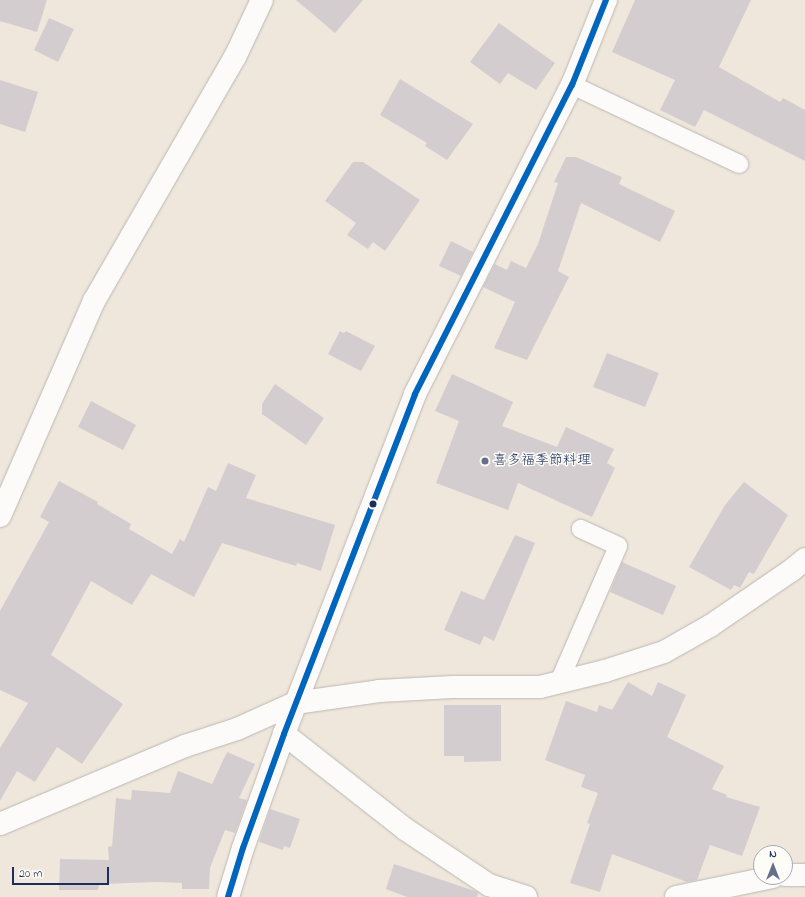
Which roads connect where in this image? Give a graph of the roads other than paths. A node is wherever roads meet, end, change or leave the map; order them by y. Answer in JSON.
{"nodes":[{"id":1,"x":262,"y":0,"type":"edge"},
{"id":2,"x":606,"y":0,"type":"edge"},
{"id":3,"x":572,"y":85,"type":"junction"},
{"id":4,"x":739,"y":164,"type":"dead end"},
{"id":5,"x":0,"y":516,"type":"edge"},
{"id":6,"x":581,"y":529,"type":"dead end"},
{"id":7,"x":805,"y":559,"type":"edge"},
{"id":8,"x":559,"y":682,"type":"junction"},
{"id":9,"x":296,"y":704,"type":"junction"},
{"id":10,"x":284,"y":734,"type":"junction"},
{"id":11,"x":0,"y":824,"type":"edge"},
{"id":12,"x":793,"y":875,"type":"edge"},
{"id":13,"x":805,"y":875,"type":"edge"},
{"id":14,"x":753,"y":881,"type":"edge"},
{"id":15,"x":228,"y":897,"type":"edge"},
{"id":16,"x":526,"y":897,"type":"edge"},
{"id":17,"x":676,"y":897,"type":"edge"}],
"edges":[{"from":1,"to":5,"type":"street"},
{"from":2,"to":3,"type":"street"},
{"from":3,"to":4,"type":"lane"},
{"from":3,"to":9,"type":"street"},
{"from":6,"to":8,"type":"lane"},
{"from":7,"to":8,"type":"street"},
{"from":8,"to":9,"type":"street"},
{"from":9,"to":10,"type":"street"},
{"from":9,"to":11,"type":"street"},
{"from":10,"to":15,"type":"street"},
{"from":10,"to":16,"type":"street"},
{"from":12,"to":13,"type":"street"},
{"from":14,"to":17,"type":"street"}]}
